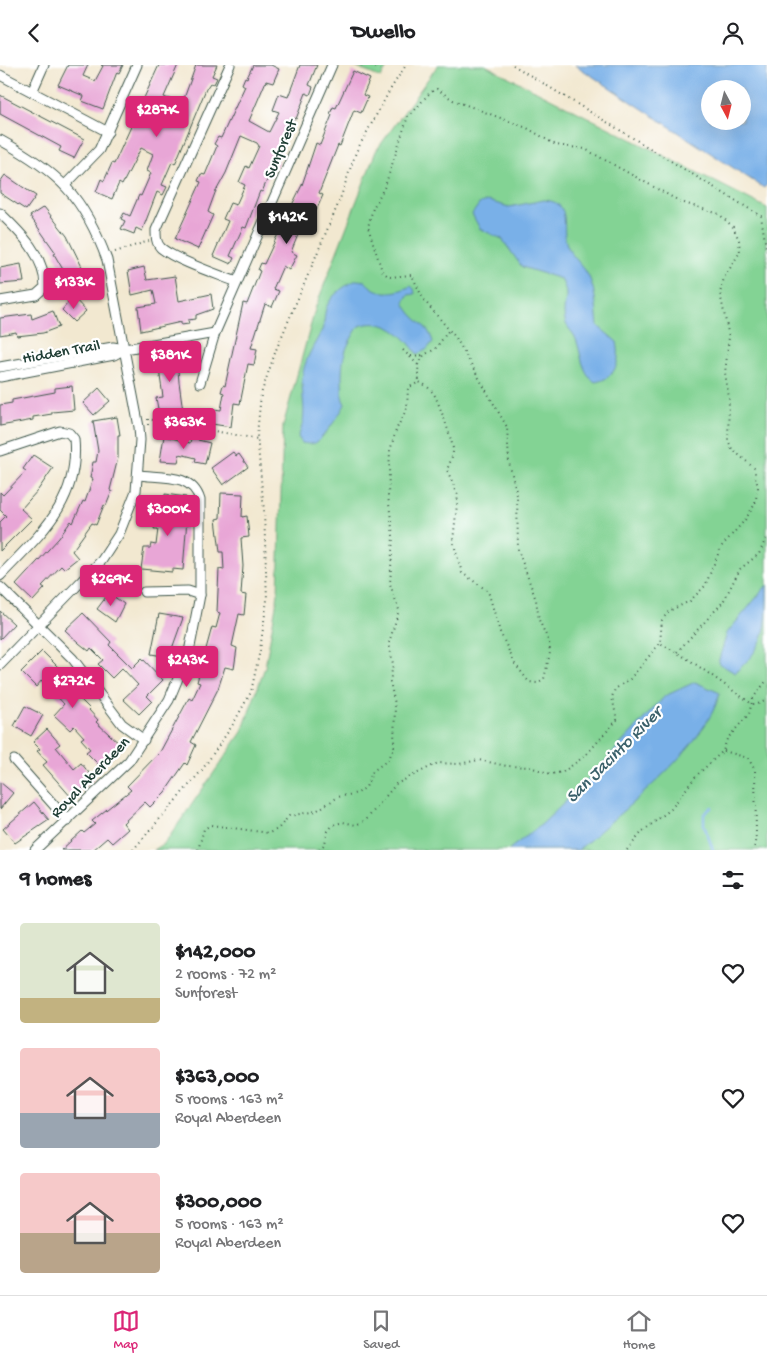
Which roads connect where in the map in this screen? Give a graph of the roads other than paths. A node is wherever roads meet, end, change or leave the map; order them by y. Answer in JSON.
{"nodes":[{"id":1,"x":44,"y":65,"type":"edge"},
{"id":2,"x":138,"y":65,"type":"edge"},
{"id":3,"x":230,"y":65,"type":"edge"},
{"id":4,"x":332,"y":65,"type":"edge"},
{"id":5,"x":0,"y":75,"type":"edge"},
{"id":6,"x":32,"y":92,"type":"junction"},
{"id":7,"x":108,"y":132,"type":"junction"},
{"id":8,"x":0,"y":140,"type":"edge"},
{"id":9,"x":66,"y":184,"type":"junction"},
{"id":10,"x":0,"y":213,"type":"edge"},
{"id":11,"x":237,"y":282,"type":"junction"},
{"id":12,"x":0,"y":301,"type":"edge"},
{"id":13,"x":215,"y":333,"type":"junction"},
{"id":14,"x":125,"y":349,"type":"junction"},
{"id":15,"x":0,"y":367,"type":"edge"},
{"id":16,"x":0,"y":377,"type":"edge"},
{"id":17,"x":200,"y":383,"type":"dead end"},
{"id":18,"x":0,"y":451,"type":"edge"},
{"id":19,"x":138,"y":475,"type":"junction"},
{"id":20,"x":0,"y":576,"type":"edge"},
{"id":21,"x":0,"y":587,"type":"edge"},
{"id":22,"x":144,"y":592,"type":"dead end"},
{"id":23,"x":200,"y":595,"type":"junction"},
{"id":24,"x":39,"y":625,"type":"junction"},
{"id":25,"x":0,"y":665,"type":"edge"},
{"id":26,"x":144,"y":740,"type":"junction"},
{"id":27,"x":14,"y":760,"type":"dead end"},
{"id":28,"x":68,"y":821,"type":"junction"},
{"id":29,"x":35,"y":850,"type":"edge"}],
"edges":[{"from":1,"to":6,"type":"street"},
{"from":2,"to":7,"type":"street"},
{"from":3,"to":11,"type":"street"},
{"from":4,"to":11,"type":"street","name":"Sunforest"},
{"from":5,"to":6,"type":"street"},
{"from":6,"to":7,"type":"street"},
{"from":7,"to":9,"type":"street"},
{"from":8,"to":9,"type":"street"},
{"from":9,"to":14,"type":"street"},
{"from":10,"to":12,"type":"street"},
{"from":11,"to":13,"type":"street","name":"Sunforest"},
{"from":13,"to":14,"type":"street","name":"Hidden Trail"},
{"from":13,"to":17,"type":"street","name":"Sunforest"},
{"from":14,"to":15,"type":"street"},
{"from":14,"to":16,"type":"street","name":"Hidden Trail"},
{"from":14,"to":19,"type":"street"},
{"from":18,"to":20,"type":"street"},
{"from":19,"to":23,"type":"street","name":"Royal Aberdeen"},
{"from":19,"to":24,"type":"street"},
{"from":21,"to":24,"type":"street"},
{"from":22,"to":23,"type":"street"},
{"from":23,"to":26,"type":"street","name":"Royal Aberdeen"},
{"from":24,"to":25,"type":"street"},
{"from":24,"to":26,"type":"street"},
{"from":26,"to":28,"type":"street","name":"Royal Aberdeen"},
{"from":27,"to":28,"type":"street"},
{"from":28,"to":29,"type":"street","name":"Royal Aberdeen"}]}
